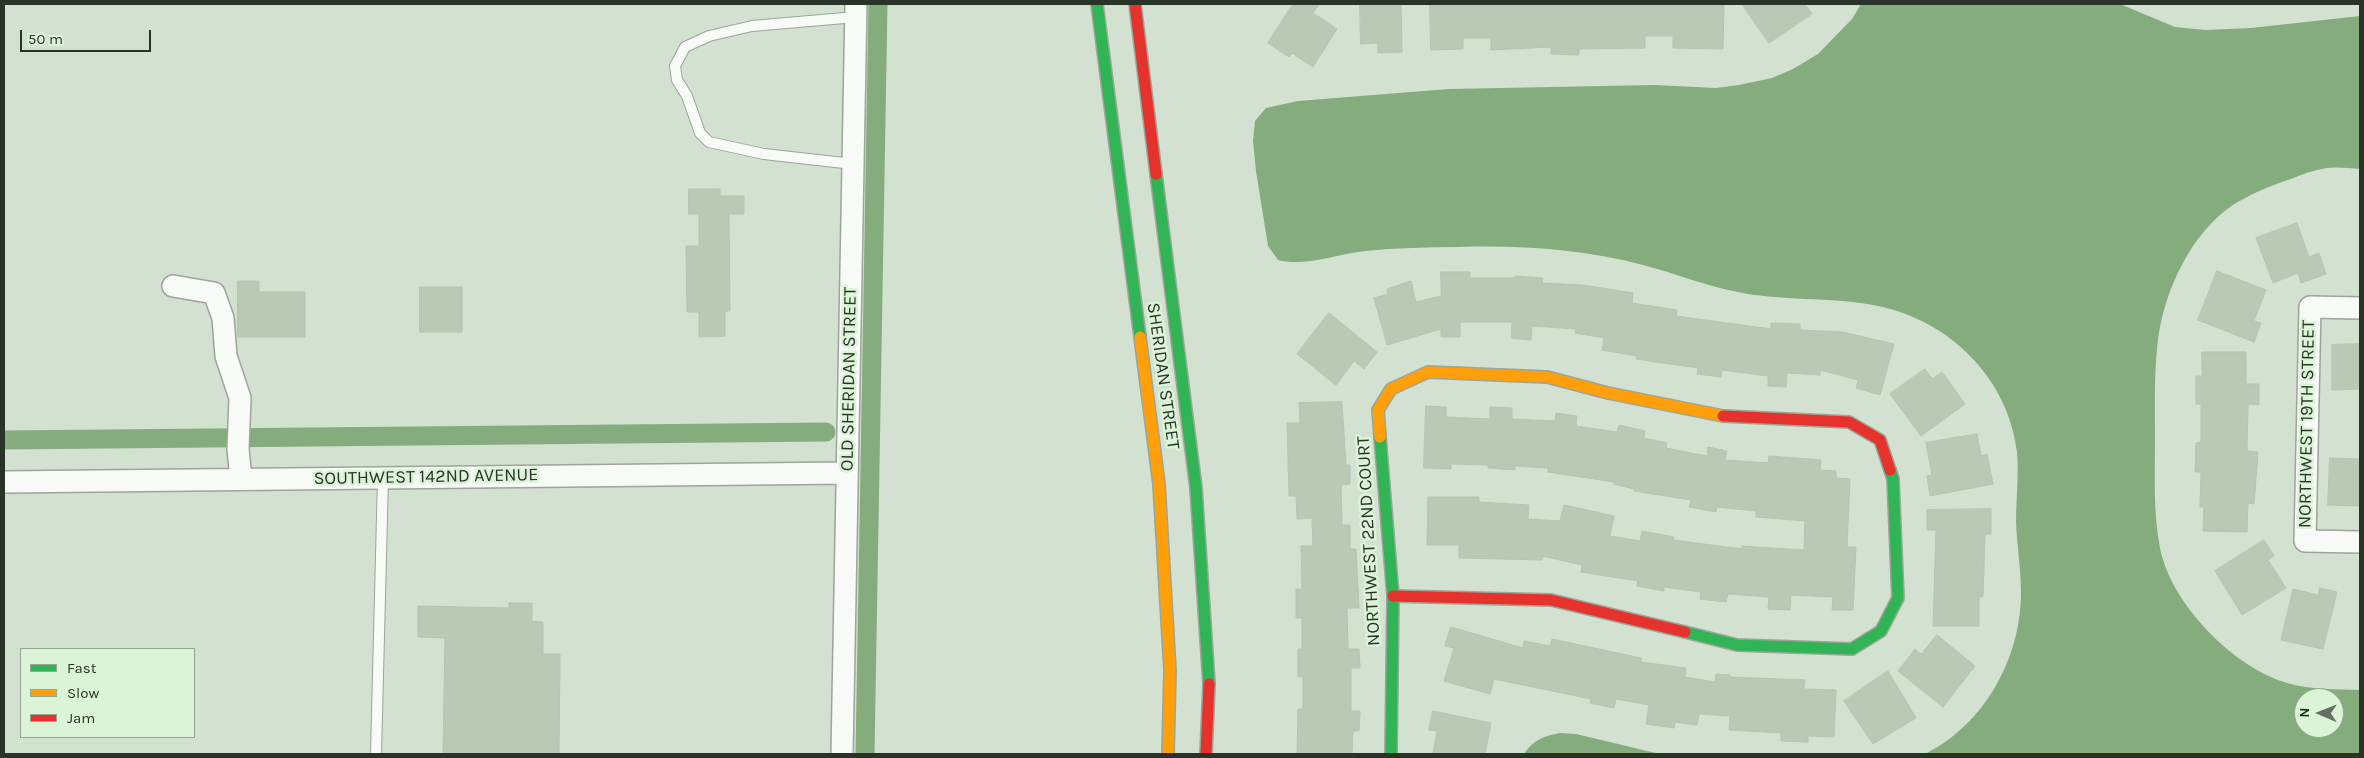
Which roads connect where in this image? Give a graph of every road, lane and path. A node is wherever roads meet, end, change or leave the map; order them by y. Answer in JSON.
{"nodes":[{"id":1,"x":1097,"y":4,"type":"edge"},
{"id":2,"x":1135,"y":4,"type":"edge"},
{"id":3,"x":856,"y":10,"type":"edge"},
{"id":4,"x":853,"y":164,"type":"junction"},
{"id":5,"x":173,"y":286,"type":"dead end"},
{"id":6,"x":2360,"y":308,"type":"edge"},
{"id":7,"x":847,"y":474,"type":"junction"},
{"id":8,"x":383,"y":477,"type":"junction"},
{"id":9,"x":241,"y":479,"type":"junction"},
{"id":10,"x":4,"y":482,"type":"edge"},
{"id":11,"x":2360,"y":542,"type":"edge"},
{"id":12,"x":1393,"y":596,"type":"junction"},
{"id":13,"x":376,"y":754,"type":"edge"},
{"id":14,"x":842,"y":754,"type":"edge"},
{"id":15,"x":1168,"y":754,"type":"edge"},
{"id":16,"x":1206,"y":754,"type":"edge"},
{"id":17,"x":1392,"y":754,"type":"edge"}],
"edges":[{"from":1,"to":15,"type":"street","name":"SHERIDAN STREET"},
{"from":2,"to":16,"type":"street","name":"SHERIDAN STREET"},
{"from":3,"to":4,"type":"street","name":"OLD SHERIDAN STREET"},
{"from":3,"to":4,"type":"lane"},
{"from":4,"to":7,"type":"street","name":"OLD SHERIDAN STREET"},
{"from":5,"to":9,"type":"street"},
{"from":6,"to":11,"type":"street","name":"NORTHWEST 19TH STREET"},
{"from":7,"to":8,"type":"street","name":"SOUTHWEST 142ND AVENUE"},
{"from":7,"to":14,"type":"street","name":"OLD SHERIDAN STREET"},
{"from":8,"to":9,"type":"street","name":"SOUTHWEST 142ND AVENUE"},
{"from":8,"to":13,"type":"lane"},
{"from":9,"to":10,"type":"street","name":"SOUTHWEST 142ND AVENUE"},
{"from":12,"to":12,"type":"street","name":"NORTHWEST 22ND COURT"},
{"from":12,"to":17,"type":"street","name":"NORTHWEST 22ND COURT"}]}
